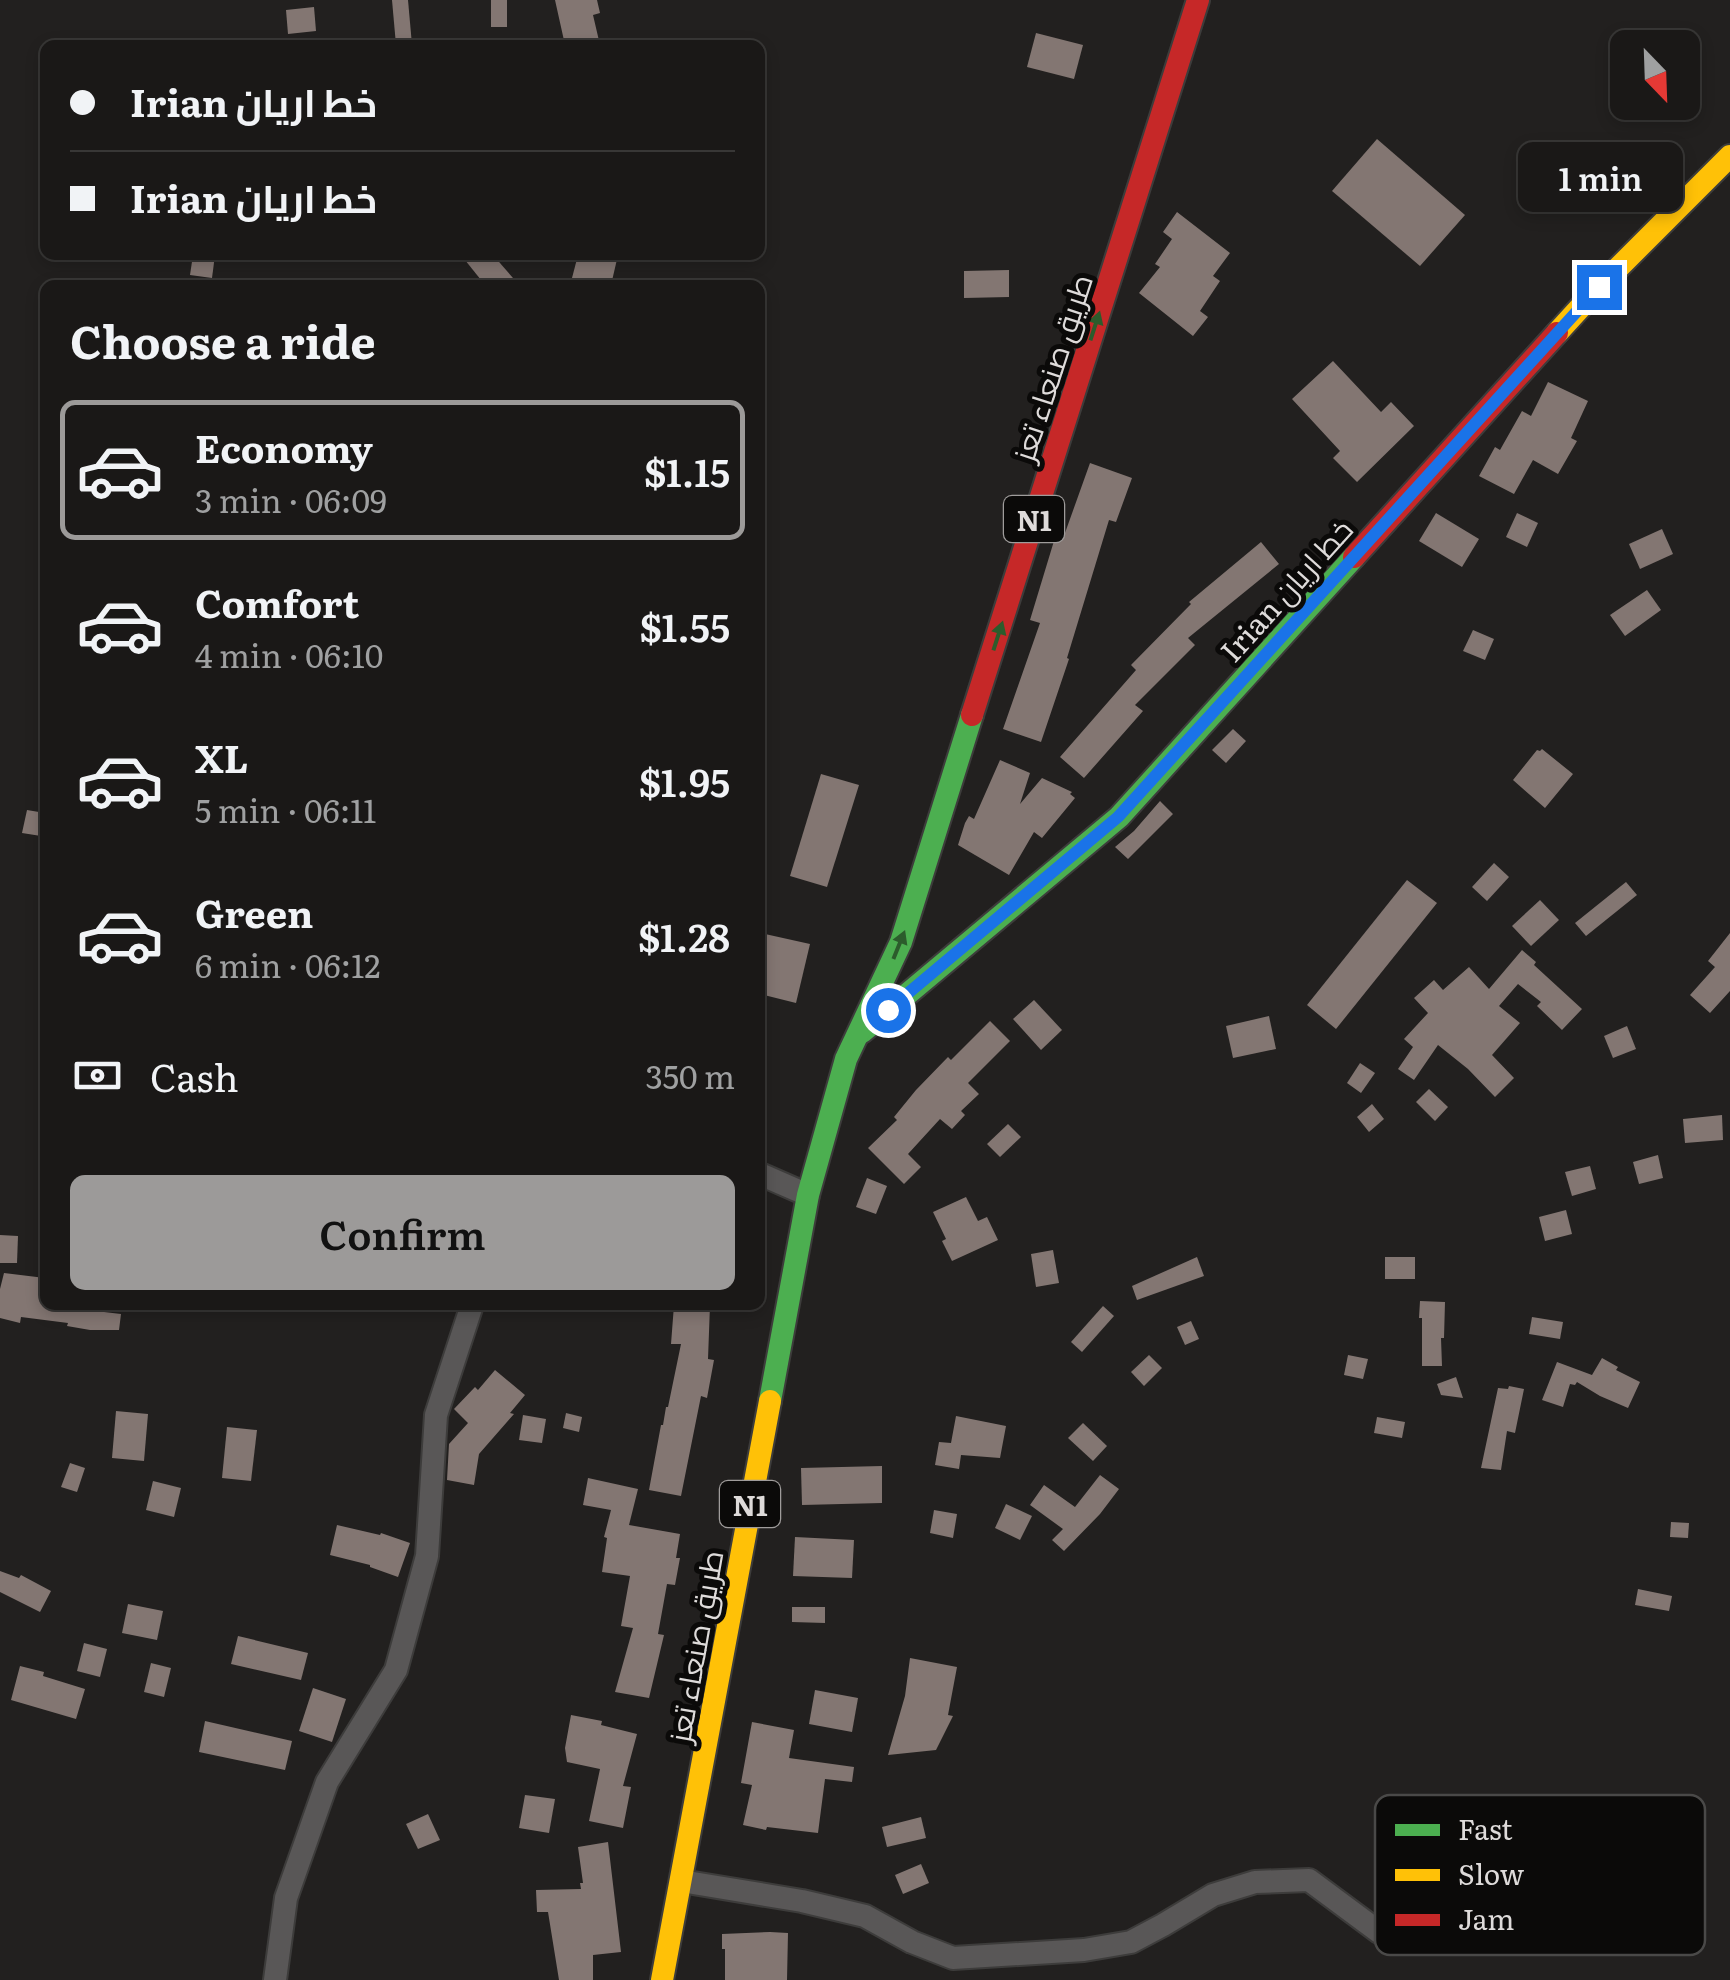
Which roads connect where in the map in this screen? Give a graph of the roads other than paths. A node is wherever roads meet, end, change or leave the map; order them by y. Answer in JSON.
{"nodes":[{"id":1,"x":1198,"y":0,"type":"edge"},
{"id":2,"x":1730,"y":156,"type":"edge"},
{"id":3,"x":870,"y":956,"type":"dead end"},
{"id":4,"x":859,"y":1034,"type":"junction"},
{"id":5,"x":765,"y":1176,"type":"edge"},
{"id":6,"x":808,"y":1195,"type":"junction"},
{"id":7,"x":470,"y":1310,"type":"edge"},
{"id":8,"x":681,"y":1881,"type":"junction"},
{"id":9,"x":1375,"y":1929,"type":"edge"},
{"id":10,"x":275,"y":1980,"type":"edge"},
{"id":11,"x":662,"y":1980,"type":"edge"}],
"edges":[{"from":4,"to":1,"type":"main road","name":"طريق صنعاء تعز","number":"N1","one_way":true},
{"from":2,"to":4,"type":"main road","name":"Irian خط اريان"},
{"from":3,"to":4,"type":"main road","name":"طريق صنعاء تعز","number":"N1"},
{"from":4,"to":6,"type":"main road","name":"طريق صنعاء تعز","number":"N1"},
{"from":5,"to":6,"type":"street"},
{"from":6,"to":8,"type":"main road","name":"طريق صنعاء تعز","number":"N1"},
{"from":7,"to":10,"type":"street"},
{"from":8,"to":9,"type":"street"},
{"from":8,"to":11,"type":"main road","name":"طريق صنعاء تعز","number":"N1"}]}
